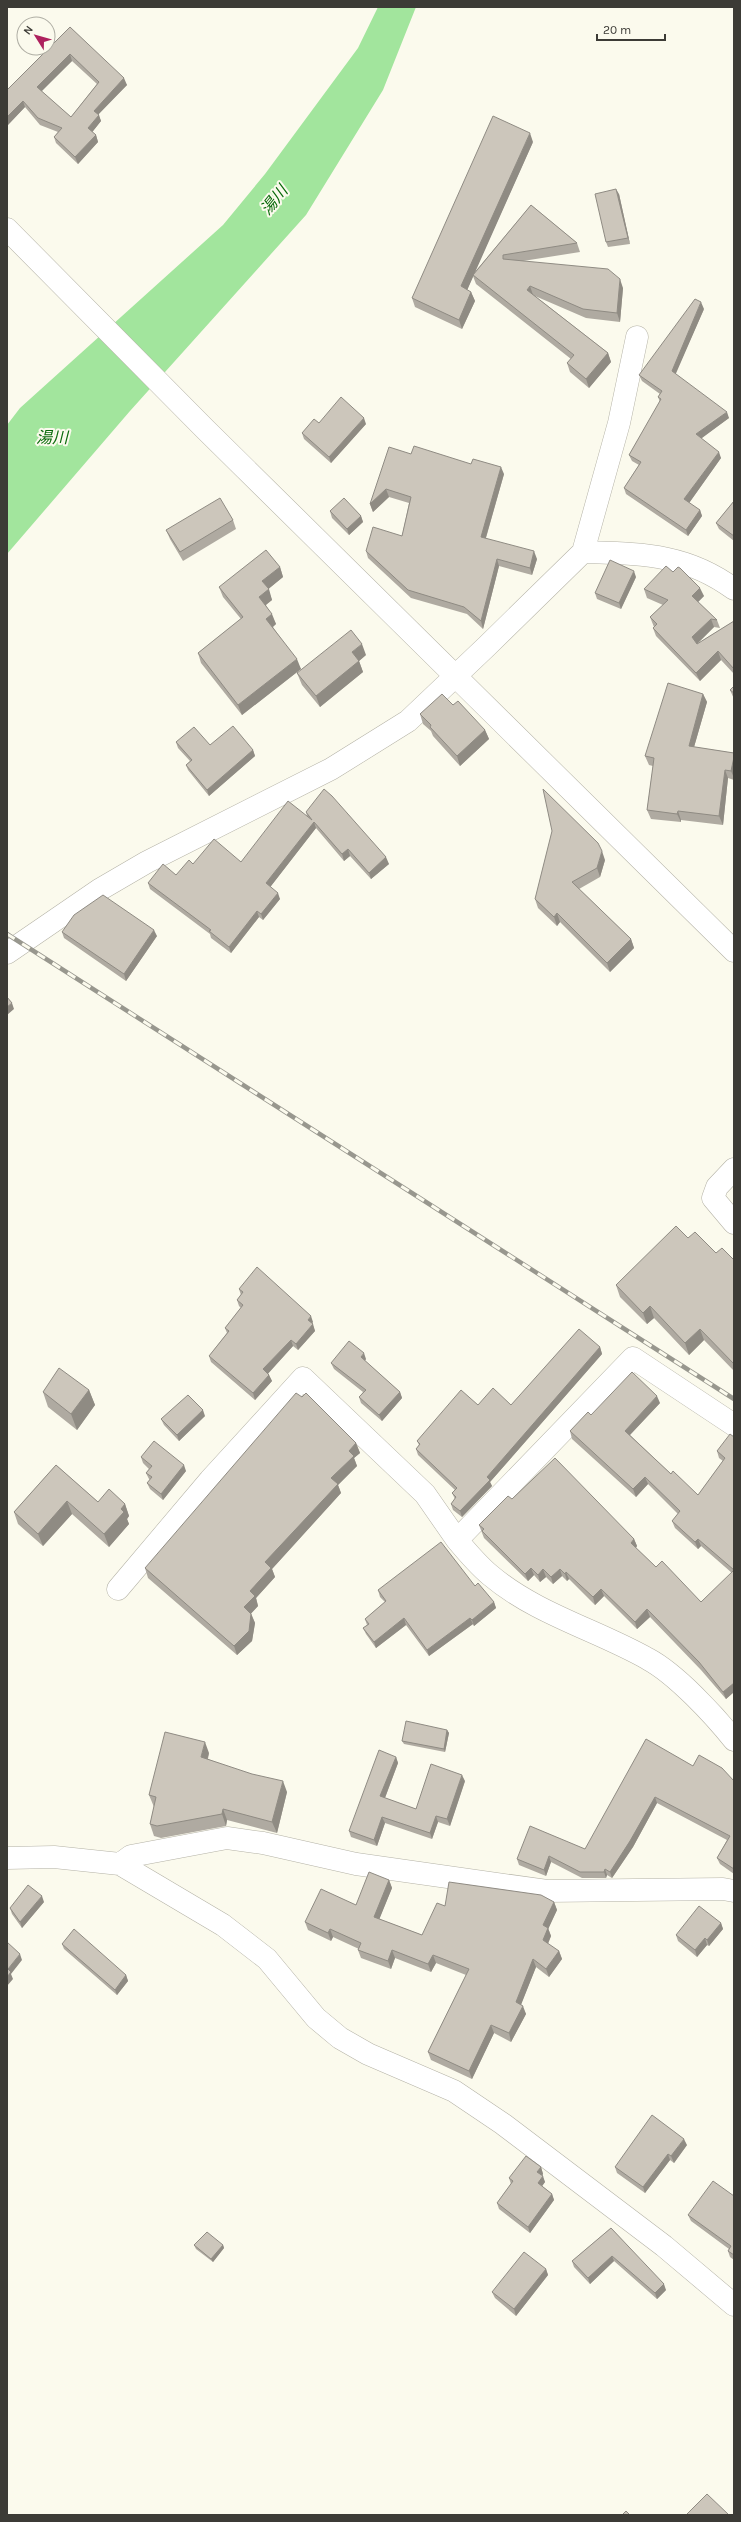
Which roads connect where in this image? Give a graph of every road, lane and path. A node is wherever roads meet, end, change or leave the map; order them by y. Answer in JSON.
{"nodes":[{"id":1,"x":7,"y":229,"type":"edge"},
{"id":2,"x":637,"y":337,"type":"dead end"},
{"id":3,"x":583,"y":552,"type":"junction"},
{"id":4,"x":734,"y":589,"type":"edge"},
{"id":5,"x":455,"y":677,"type":"junction"},
{"id":6,"x":734,"y":951,"type":"edge"},
{"id":7,"x":7,"y":953,"type":"edge"},
{"id":8,"x":734,"y":1170,"type":"edge"},
{"id":9,"x":734,"y":1224,"type":"edge"},
{"id":10,"x":734,"y":1425,"type":"edge"},
{"id":11,"x":457,"y":1540,"type":"junction"},
{"id":12,"x":118,"y":1589,"type":"dead end"},
{"id":13,"x":732,"y":1733,"type":"edge"},
{"id":14,"x":7,"y":1858,"type":"edge"},
{"id":15,"x":120,"y":1864,"type":"junction"},
{"id":16,"x":734,"y":1891,"type":"edge"},
{"id":17,"x":734,"y":2305,"type":"edge"}],
"edges":[{"from":1,"to":5,"type":"street"},
{"from":2,"to":3,"type":"street"},
{"from":3,"to":4,"type":"street"},
{"from":3,"to":5,"type":"street"},
{"from":5,"to":6,"type":"street"},
{"from":5,"to":7,"type":"street"},
{"from":8,"to":9,"type":"street"},
{"from":10,"to":11,"type":"street"},
{"from":11,"to":12,"type":"street"},
{"from":11,"to":13,"type":"street"},
{"from":14,"to":15,"type":"street"},
{"from":15,"to":16,"type":"street"},
{"from":15,"to":17,"type":"street"}]}
